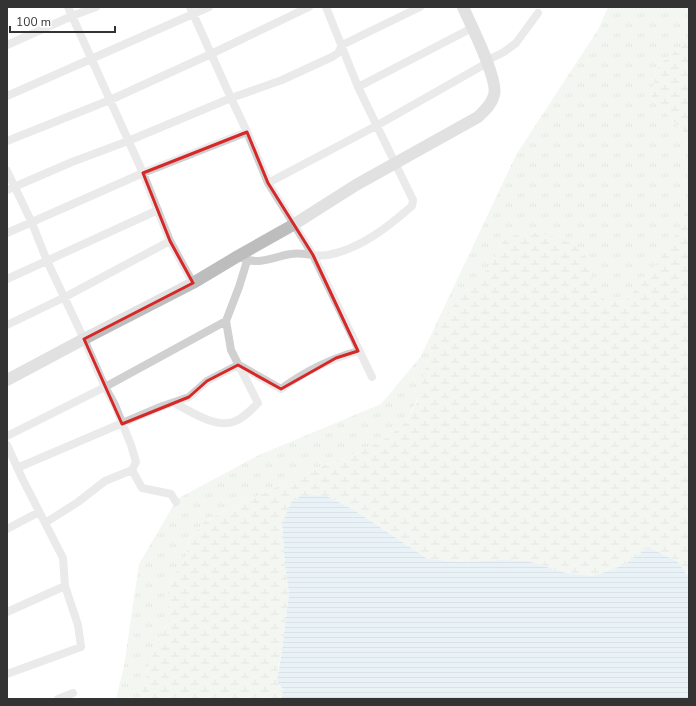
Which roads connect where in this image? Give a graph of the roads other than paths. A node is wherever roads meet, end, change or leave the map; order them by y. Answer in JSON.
{"nodes":[{"id":1,"x":68,"y":7,"type":"edge"},
{"id":2,"x":96,"y":7,"type":"edge"},
{"id":3,"x":209,"y":7,"type":"edge"},
{"id":4,"x":309,"y":7,"type":"edge"},
{"id":5,"x":326,"y":7,"type":"edge"},
{"id":6,"x":420,"y":7,"type":"edge"},
{"id":7,"x":463,"y":7,"type":"edge"},
{"id":8,"x":191,"y":11,"type":"edge"},
{"id":9,"x":538,"y":13,"type":"dead end"},
{"id":10,"x":72,"y":16,"type":"junction"},
{"id":11,"x":472,"y":28,"type":"junction"},
{"id":12,"x":7,"y":45,"type":"edge"},
{"id":13,"x":342,"y":45,"type":"junction"},
{"id":14,"x":211,"y":54,"type":"junction"},
{"id":15,"x":92,"y":58,"type":"junction"},
{"id":16,"x":486,"y":62,"type":"junction"},
{"id":17,"x":358,"y":87,"type":"junction"},
{"id":18,"x":7,"y":96,"type":"edge"},
{"id":19,"x":230,"y":98,"type":"junction"},
{"id":20,"x":110,"y":100,"type":"junction"},
{"id":21,"x":376,"y":126,"type":"junction"},
{"id":22,"x":247,"y":132,"type":"junction"},
{"id":23,"x":7,"y":141,"type":"edge"},
{"id":24,"x":128,"y":142,"type":"junction"},
{"id":25,"x":394,"y":164,"type":"junction"},
{"id":26,"x":7,"y":171,"type":"edge"},
{"id":27,"x":143,"y":173,"type":"junction"},
{"id":28,"x":268,"y":183,"type":"junction"},
{"id":29,"x":15,"y":186,"type":"junction"},
{"id":30,"x":7,"y":190,"type":"edge"},
{"id":31,"x":158,"y":210,"type":"junction"},
{"id":32,"x":32,"y":223,"type":"junction"},
{"id":33,"x":293,"y":225,"type":"junction"},
{"id":34,"x":7,"y":234,"type":"edge"},
{"id":35,"x":170,"y":242,"type":"junction"},
{"id":36,"x":313,"y":255,"type":"junction"},
{"id":37,"x":243,"y":258,"type":"junction"},
{"id":38,"x":47,"y":261,"type":"junction"},
{"id":39,"x":7,"y":279,"type":"edge"},
{"id":40,"x":193,"y":283,"type":"junction"},
{"id":41,"x":65,"y":297,"type":"junction"},
{"id":42,"x":226,"y":321,"type":"junction"},
{"id":43,"x":7,"y":325,"type":"edge"},
{"id":44,"x":84,"y":338,"type":"junction"},
{"id":45,"x":358,"y":351,"type":"junction"},
{"id":46,"x":238,"y":365,"type":"junction"},
{"id":47,"x":372,"y":377,"type":"dead end"},
{"id":48,"x":7,"y":380,"type":"edge"},
{"id":49,"x":105,"y":387,"type":"junction"},
{"id":50,"x":174,"y":403,"type":"junction"},
{"id":51,"x":122,"y":424,"type":"junction"},
{"id":52,"x":7,"y":436,"type":"edge"},
{"id":53,"x":7,"y":445,"type":"edge"},
{"id":54,"x":17,"y":468,"type":"junction"},
{"id":55,"x":132,"y":470,"type":"junction"},
{"id":56,"x":176,"y":502,"type":"dead end"},
{"id":57,"x":39,"y":512,"type":"junction"},
{"id":58,"x":45,"y":523,"type":"junction"},
{"id":59,"x":7,"y":529,"type":"edge"},
{"id":60,"x":65,"y":586,"type":"junction"},
{"id":61,"x":7,"y":612,"type":"edge"},
{"id":62,"x":7,"y":674,"type":"edge"},
{"id":63,"x":74,"y":692,"type":"dead end"},
{"id":64,"x":58,"y":699,"type":"edge"}],
"edges":[{"from":1,"to":10,"type":"street"},
{"from":2,"to":10,"type":"street"},
{"from":3,"to":8,"type":"street"},
{"from":4,"to":14,"type":"street"},
{"from":5,"to":13,"type":"street"},
{"from":6,"to":13,"type":"street"},
{"from":7,"to":11,"type":"street"},
{"from":8,"to":14,"type":"street"},
{"from":8,"to":15,"type":"street"},
{"from":9,"to":16,"type":"street"},
{"from":10,"to":12,"type":"street"},
{"from":10,"to":15,"type":"street"},
{"from":11,"to":16,"type":"street"},
{"from":11,"to":17,"type":"street"},
{"from":13,"to":17,"type":"street"},
{"from":13,"to":19,"type":"street"},
{"from":14,"to":19,"type":"street"},
{"from":14,"to":20,"type":"street"},
{"from":15,"to":18,"type":"street"},
{"from":15,"to":20,"type":"street"},
{"from":16,"to":21,"type":"street"},
{"from":16,"to":25,"type":"street"},
{"from":17,"to":21,"type":"street"},
{"from":19,"to":22,"type":"street"},
{"from":19,"to":24,"type":"street"},
{"from":20,"to":23,"type":"street"},
{"from":20,"to":24,"type":"street"},
{"from":21,"to":25,"type":"street"},
{"from":21,"to":28,"type":"street"},
{"from":22,"to":27,"type":"street"},
{"from":22,"to":28,"type":"street"},
{"from":24,"to":27,"type":"street"},
{"from":24,"to":29,"type":"street"},
{"from":25,"to":33,"type":"street"},
{"from":25,"to":36,"type":"street"},
{"from":26,"to":29,"type":"street"},
{"from":27,"to":31,"type":"street"},
{"from":27,"to":32,"type":"street"},
{"from":28,"to":33,"type":"street"},
{"from":29,"to":30,"type":"street"},
{"from":29,"to":32,"type":"street"},
{"from":31,"to":35,"type":"street"},
{"from":31,"to":38,"type":"street"},
{"from":32,"to":34,"type":"street"},
{"from":32,"to":38,"type":"street"},
{"from":33,"to":36,"type":"street"},
{"from":33,"to":37,"type":"street"},
{"from":35,"to":40,"type":"street"},
{"from":35,"to":41,"type":"street"},
{"from":36,"to":37,"type":"street"},
{"from":36,"to":45,"type":"street"},
{"from":37,"to":40,"type":"street"},
{"from":37,"to":42,"type":"street"},
{"from":38,"to":39,"type":"street"},
{"from":38,"to":41,"type":"street"},
{"from":40,"to":44,"type":"street"},
{"from":41,"to":43,"type":"street"},
{"from":41,"to":44,"type":"street"},
{"from":42,"to":46,"type":"street"},
{"from":42,"to":49,"type":"street"},
{"from":44,"to":48,"type":"street"},
{"from":44,"to":49,"type":"street"},
{"from":45,"to":46,"type":"street"},
{"from":45,"to":47,"type":"street"},
{"from":46,"to":50,"type":"street"},
{"from":46,"to":50,"type":"street"},
{"from":49,"to":51,"type":"street"},
{"from":49,"to":52,"type":"street"},
{"from":50,"to":51,"type":"street"},
{"from":51,"to":54,"type":"street"},
{"from":51,"to":55,"type":"street"},
{"from":53,"to":54,"type":"street"},
{"from":54,"to":57,"type":"street"},
{"from":55,"to":56,"type":"street"},
{"from":55,"to":58,"type":"street"},
{"from":57,"to":58,"type":"street"},
{"from":57,"to":59,"type":"street"},
{"from":58,"to":60,"type":"street"},
{"from":60,"to":61,"type":"street"},
{"from":60,"to":62,"type":"street"},
{"from":63,"to":64,"type":"street"}]}
